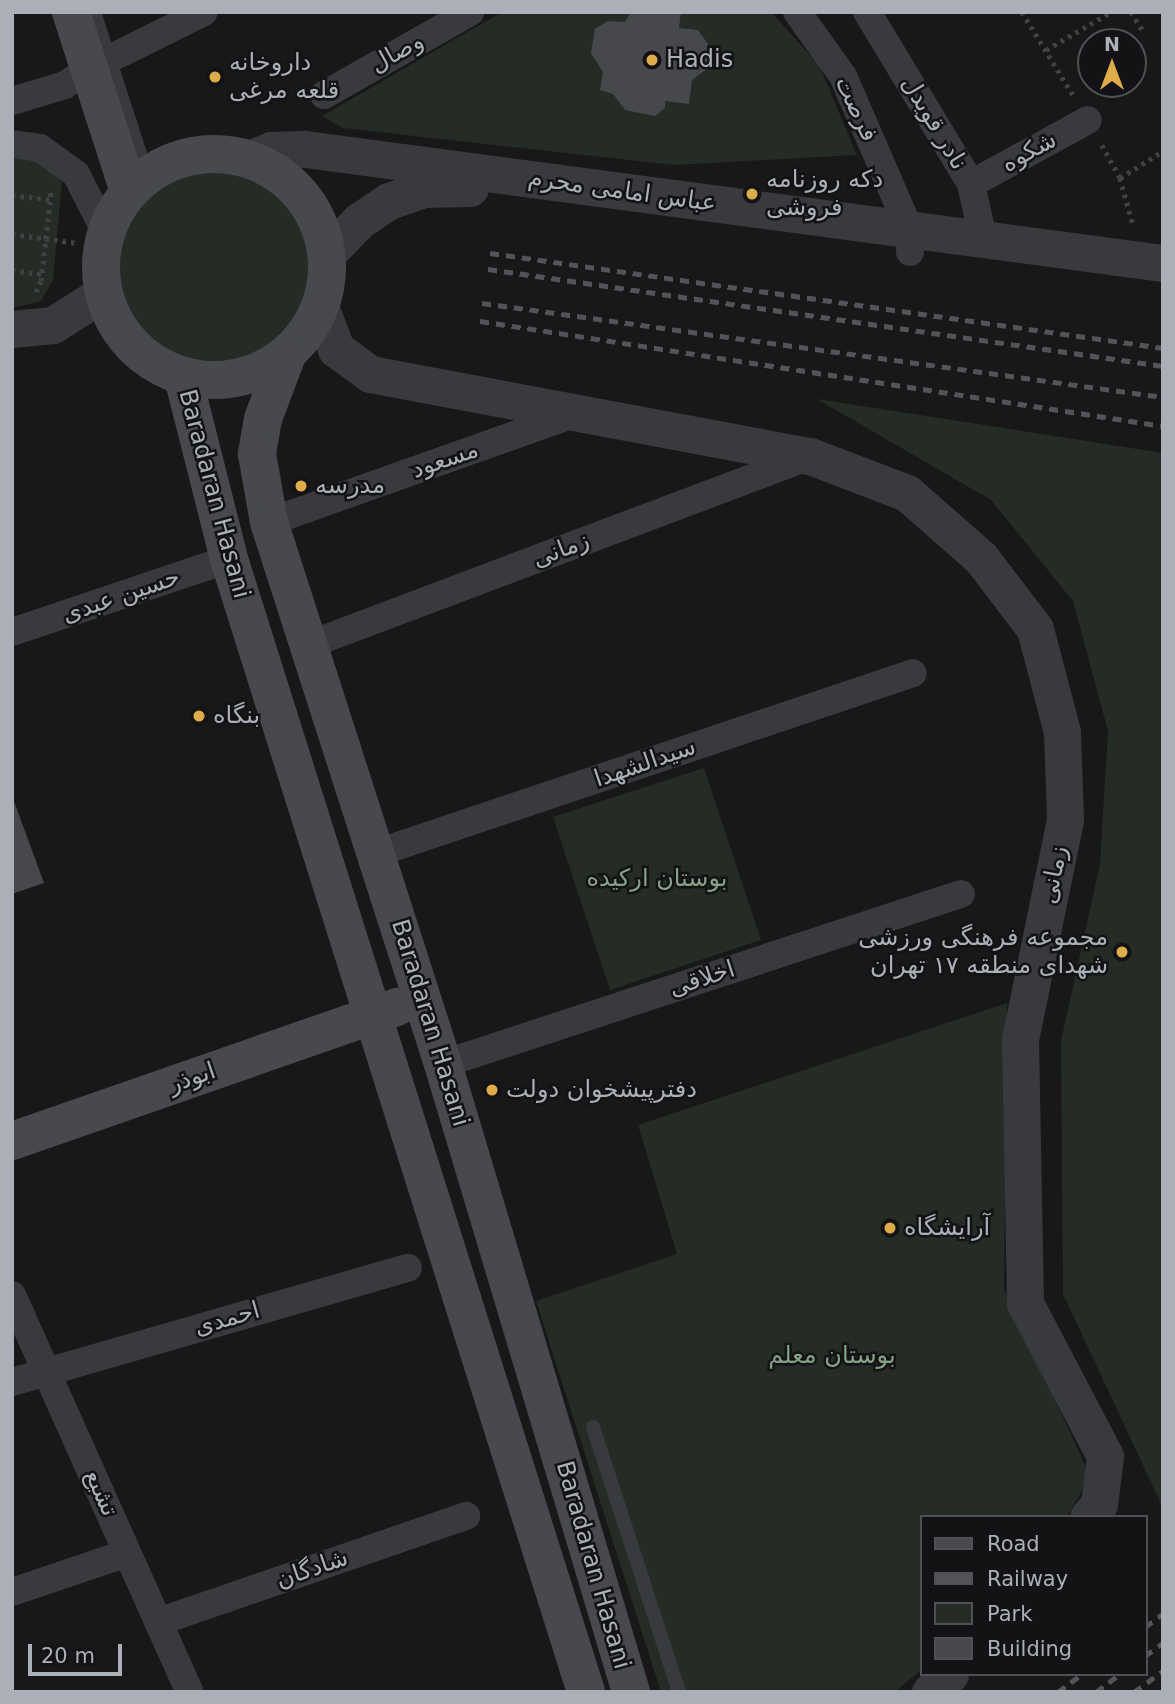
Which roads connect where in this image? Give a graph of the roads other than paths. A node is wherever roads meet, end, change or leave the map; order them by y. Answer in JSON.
{"nodes":[{"id":1,"x":71,"y":12,"type":"edge"},
{"id":2,"x":94,"y":12,"type":"edge"},
{"id":3,"x":204,"y":12,"type":"edge"},
{"id":4,"x":470,"y":12,"type":"edge"},
{"id":5,"x":797,"y":12,"type":"edge"},
{"id":6,"x":867,"y":12,"type":"edge"},
{"id":7,"x":99,"y":65,"type":"junction"},
{"id":8,"x":324,"y":95,"type":"dead end"},
{"id":9,"x":12,"y":101,"type":"edge"},
{"id":10,"x":1088,"y":120,"type":"dead end"},
{"id":11,"x":12,"y":144,"type":"edge"},
{"id":12,"x":249,"y":159,"type":"junction"},
{"id":13,"x":138,"y":184,"type":"junction"},
{"id":14,"x":971,"y":184,"type":"junction"},
{"id":15,"x":104,"y":239,"type":"junction"},
{"id":16,"x":910,"y":242,"type":"junction"},
{"id":17,"x":984,"y":242,"type":"junction"},
{"id":18,"x":328,"y":253,"type":"junction"},
{"id":19,"x":1163,"y":263,"type":"edge"},
{"id":20,"x":1163,"y":284,"type":"edge"},
{"id":21,"x":103,"y":293,"type":"junction"},
{"id":22,"x":321,"y":309,"type":"junction"},
{"id":23,"x":12,"y":329,"type":"edge"},
{"id":24,"x":287,"y":355,"type":"junction"},
{"id":25,"x":183,"y":377,"type":"junction"},
{"id":26,"x":580,"y":412,"type":"junction"},
{"id":27,"x":810,"y":456,"type":"junction"},
{"id":28,"x":269,"y":522,"type":"junction"},
{"id":29,"x":229,"y":559,"type":"junction"},
{"id":30,"x":12,"y":632,"type":"edge"},
{"id":31,"x":311,"y":644,"type":"junction"},
{"id":32,"x":912,"y":673,"type":"dead end"},
{"id":33,"x":360,"y":800,"type":"junction"},
{"id":34,"x":309,"y":816,"type":"junction"},
{"id":35,"x":377,"y":853,"type":"junction"},
{"id":36,"x":961,"y":894,"type":"dead end"},
{"id":37,"x":422,"y":999,"type":"junction"},
{"id":38,"x":372,"y":1015,"type":"junction"},
{"id":39,"x":443,"y":1063,"type":"junction"},
{"id":40,"x":12,"y":1141,"type":"edge"},
{"id":41,"x":408,"y":1268,"type":"dead end"},
{"id":42,"x":12,"y":1295,"type":"edge"},
{"id":43,"x":46,"y":1370,"type":"junction"},
{"id":44,"x":12,"y":1382,"type":"edge"},
{"id":45,"x":593,"y":1427,"type":"dead end"},
{"id":46,"x":1090,"y":1515,"type":"edge"},
{"id":47,"x":466,"y":1516,"type":"dead end"},
{"id":48,"x":127,"y":1553,"type":"junction"},
{"id":49,"x":12,"y":1592,"type":"edge"},
{"id":50,"x":158,"y":1622,"type":"junction"},
{"id":51,"x":948,"y":1676,"type":"edge"},
{"id":52,"x":190,"y":1692,"type":"edge"},
{"id":53,"x":586,"y":1692,"type":"edge"},
{"id":54,"x":631,"y":1692,"type":"edge"},
{"id":55,"x":679,"y":1692,"type":"edge"},
{"id":56,"x":930,"y":1692,"type":"edge"}],
"edges":[{"from":1,"to":7,"type":"main road"},
{"from":2,"to":7,"type":"lane"},
{"from":3,"to":7,"type":"street"},
{"from":4,"to":8,"type":"street","name":"وصال"},
{"from":5,"to":16,"type":"street","name":"فرصت"},
{"from":6,"to":14,"type":"street","name":"نادر قویدل"},
{"from":7,"to":9,"type":"street"},
{"from":7,"to":13,"type":"main road"},
{"from":10,"to":14,"type":"street","name":"شکوه"},
{"from":11,"to":15,"type":"street"},
{"from":12,"to":13,"type":"main road"},
{"from":12,"to":16,"type":"street","name":"عباس امامی محرم"},
{"from":12,"to":18,"type":"main road"},
{"from":13,"to":15,"type":"main road"},
{"from":14,"to":17,"type":"street","name":"نادر قویدل"},
{"from":15,"to":21,"type":"main road"},
{"from":16,"to":17,"type":"street","name":"عباس امامی محرم"},
{"from":16,"to":18,"type":"street","name":"عباس امامی محرم"},
{"from":16,"to":20,"type":"street","name":"عباس امامی محرم"},
{"from":17,"to":19,"type":"street","name":"عباس امامی محرم"},
{"from":18,"to":22,"type":"main road"},
{"from":21,"to":23,"type":"street"},
{"from":21,"to":25,"type":"main road"},
{"from":22,"to":24,"type":"main road"},
{"from":22,"to":26,"type":"street","name":"زمانی"},
{"from":24,"to":25,"type":"main road"},
{"from":24,"to":28,"type":"main road","name":"Baradaran Hasani"},
{"from":25,"to":29,"type":"main road","name":"Baradaran Hasani"},
{"from":26,"to":27,"type":"street","name":"زمانی"},
{"from":26,"to":28,"type":"street","name":"مسعود"},
{"from":27,"to":31,"type":"street","name":"زمانی"},
{"from":27,"to":46,"type":"street","name":"زمانی"},
{"from":28,"to":31,"type":"main road","name":"Baradaran Hasani"},
{"from":29,"to":30,"type":"street","name":"حسین عبدی"},
{"from":29,"to":34,"type":"main road","name":"Baradaran Hasani"},
{"from":31,"to":33,"type":"main road","name":"Baradaran Hasani"},
{"from":32,"to":35,"type":"street","name":"سیدالشهدا"},
{"from":33,"to":34,"type":"main road"},
{"from":33,"to":35,"type":"main road","name":"Baradaran Hasani"},
{"from":34,"to":38,"type":"main road","name":"Baradaran Hasani"},
{"from":35,"to":37,"type":"main road","name":"Baradaran Hasani"},
{"from":36,"to":39,"type":"street","name":"اخلاقی"},
{"from":37,"to":38,"type":"main road","name":"ابوذر"},
{"from":37,"to":39,"type":"main road","name":"Baradaran Hasani"},
{"from":38,"to":40,"type":"main road","name":"ابوذر"},
{"from":38,"to":53,"type":"main road","name":"Baradaran Hasani"},
{"from":39,"to":54,"type":"main road","name":"Baradaran Hasani"},
{"from":41,"to":43,"type":"street","name":"احمدی"},
{"from":42,"to":43,"type":"street","name":"تشیع"},
{"from":43,"to":44,"type":"street","name":"احمدی"},
{"from":43,"to":48,"type":"street","name":"تشیع"},
{"from":45,"to":55,"type":"lane"},
{"from":47,"to":50,"type":"street","name":"شادگان"},
{"from":48,"to":49,"type":"street"},
{"from":48,"to":50,"type":"street","name":"تشیع"},
{"from":50,"to":52,"type":"street","name":"تشیع"},
{"from":51,"to":56,"type":"street"}]}
